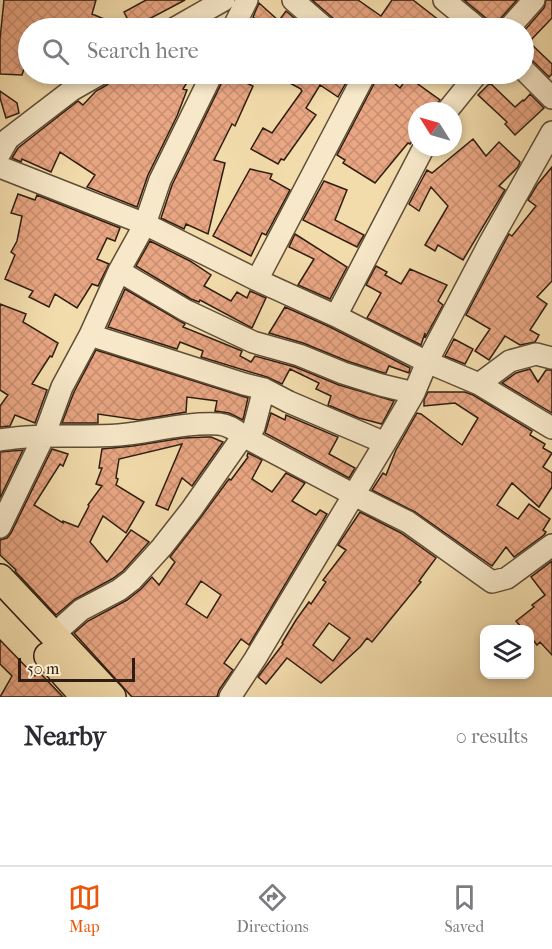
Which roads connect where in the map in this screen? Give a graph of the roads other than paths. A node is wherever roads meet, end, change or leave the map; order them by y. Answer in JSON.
{"nodes":[{"id":1,"x":224,"y":0,"type":"edge"},
{"id":2,"x":247,"y":0,"type":"edge"},
{"id":3,"x":293,"y":0,"type":"edge"},
{"id":4,"x":444,"y":0,"type":"edge"},
{"id":5,"x":534,"y":0,"type":"edge"},
{"id":6,"x":192,"y":18,"type":"edge"},
{"id":7,"x":238,"y":18,"type":"edge"},
{"id":8,"x":314,"y":18,"type":"edge"},
{"id":9,"x":466,"y":18,"type":"edge"},
{"id":10,"x":518,"y":18,"type":"edge"},
{"id":11,"x":534,"y":80,"type":"edge"},
{"id":12,"x":82,"y":84,"type":"edge"},
{"id":13,"x":207,"y":84,"type":"edge"},
{"id":14,"x":360,"y":84,"type":"edge"},
{"id":15,"x":469,"y":84,"type":"edge"},
{"id":16,"x":552,"y":98,"type":"edge"},
{"id":17,"x":454,"y":102,"type":"edge"},
{"id":18,"x":552,"y":132,"type":"edge"},
{"id":19,"x":3,"y":144,"type":"edge"},
{"id":20,"x":419,"y":156,"type":"edge"},
{"id":21,"x":0,"y":167,"type":"edge"},
{"id":22,"x":145,"y":224,"type":"junction"},
{"id":23,"x":119,"y":271,"type":"junction"},
{"id":24,"x":257,"y":280,"type":"junction"},
{"id":25,"x":336,"y":316,"type":"junction"},
{"id":26,"x":90,"y":335,"type":"junction"},
{"id":27,"x":552,"y":358,"type":"edge"},
{"id":28,"x":427,"y":362,"type":"junction"},
{"id":29,"x":479,"y":384,"type":"junction"},
{"id":30,"x":264,"y":389,"type":"junction"},
{"id":31,"x":414,"y":393,"type":"junction"},
{"id":32,"x":552,"y":428,"type":"edge"},
{"id":33,"x":44,"y":436,"type":"junction"},
{"id":34,"x":243,"y":436,"type":"junction"},
{"id":35,"x":0,"y":440,"type":"edge"},
{"id":36,"x":385,"y":443,"type":"junction"},
{"id":37,"x":354,"y":495,"type":"junction"},
{"id":38,"x":0,"y":527,"type":"edge"},
{"id":39,"x":552,"y":545,"type":"edge"},
{"id":40,"x":0,"y":578,"type":"edge"},
{"id":41,"x":0,"y":604,"type":"edge"},
{"id":42,"x":53,"y":635,"type":"junction"},
{"id":43,"x":85,"y":697,"type":"edge"},
{"id":44,"x":112,"y":697,"type":"edge"},
{"id":45,"x":230,"y":697,"type":"edge"}],
"edges":[{"from":1,"to":6,"type":"street"},
{"from":2,"to":7,"type":"street"},
{"from":3,"to":8,"type":"street"},
{"from":4,"to":9,"type":"street"},
{"from":5,"to":10,"type":"street"},
{"from":11,"to":16,"type":"street"},
{"from":12,"to":19,"type":"street"},
{"from":13,"to":22,"type":"street"},
{"from":14,"to":24,"type":"street"},
{"from":15,"to":17,"type":"street"},
{"from":18,"to":28,"type":"street"},
{"from":20,"to":25,"type":"street"},
{"from":21,"to":22,"type":"street"},
{"from":22,"to":23,"type":"street"},
{"from":22,"to":24,"type":"street"},
{"from":23,"to":26,"type":"street"},
{"from":23,"to":31,"type":"street"},
{"from":24,"to":25,"type":"street"},
{"from":25,"to":28,"type":"street"},
{"from":26,"to":30,"type":"street"},
{"from":26,"to":33,"type":"street"},
{"from":27,"to":29,"type":"street"},
{"from":28,"to":29,"type":"street"},
{"from":28,"to":31,"type":"street"},
{"from":29,"to":32,"type":"street"},
{"from":30,"to":34,"type":"street"},
{"from":30,"to":36,"type":"street"},
{"from":31,"to":36,"type":"street"},
{"from":33,"to":34,"type":"street"},
{"from":33,"to":35,"type":"street"},
{"from":33,"to":38,"type":"street"},
{"from":34,"to":37,"type":"street"},
{"from":34,"to":42,"type":"street"},
{"from":36,"to":37,"type":"street"},
{"from":37,"to":39,"type":"street"},
{"from":37,"to":45,"type":"street"},
{"from":40,"to":42,"type":"main road"},
{"from":41,"to":43,"type":"main road"},
{"from":42,"to":44,"type":"main road"}]}
